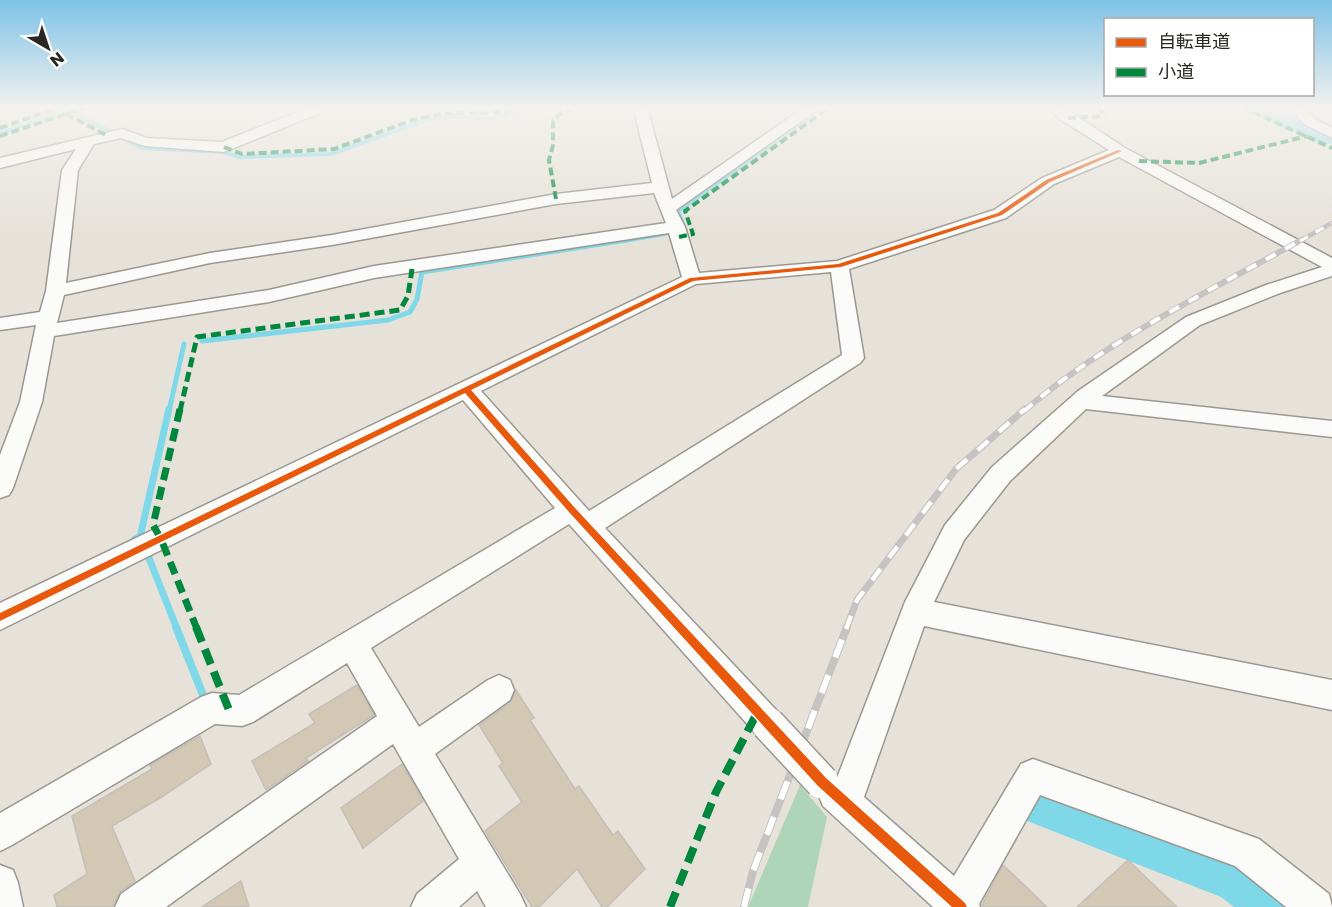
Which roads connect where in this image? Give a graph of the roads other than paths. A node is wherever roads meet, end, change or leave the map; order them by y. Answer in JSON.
{"nodes":[{"id":1,"x":55,"y":149,"type":"edge"},
{"id":2,"x":84,"y":149,"type":"edge"},
{"id":3,"x":652,"y":149,"type":"edge"},
{"id":4,"x":754,"y":149,"type":"edge"},
{"id":5,"x":1117,"y":149,"type":"edge"},
{"id":6,"x":1120,"y":151,"type":"junction"},
{"id":7,"x":0,"y":163,"type":"edge"},
{"id":8,"x":662,"y":187,"type":"junction"},
{"id":9,"x":666,"y":206,"type":"junction"},
{"id":10,"x":676,"y":227,"type":"junction"},
{"id":11,"x":1332,"y":265,"type":"edge"},
{"id":12,"x":839,"y":266,"type":"junction"},
{"id":13,"x":1332,"y":270,"type":"edge"},
{"id":14,"x":692,"y":279,"type":"junction"},
{"id":15,"x":56,"y":291,"type":"junction"},
{"id":16,"x":0,"y":324,"type":"edge"},
{"id":17,"x":47,"y":324,"type":"junction"},
{"id":18,"x":467,"y":390,"type":"junction"},
{"id":19,"x":1081,"y":401,"type":"junction"},
{"id":20,"x":1332,"y":429,"type":"edge"},
{"id":21,"x":0,"y":489,"type":"edge"},
{"id":22,"x":579,"y":518,"type":"junction"},
{"id":23,"x":915,"y":611,"type":"junction"},
{"id":24,"x":0,"y":617,"type":"edge"},
{"id":25,"x":353,"y":646,"type":"junction"},
{"id":26,"x":499,"y":690,"type":"dead end"},
{"id":27,"x":1332,"y":695,"type":"edge"},
{"id":28,"x":406,"y":735,"type":"junction"},
{"id":29,"x":834,"y":793,"type":"junction"},
{"id":30,"x":0,"y":833,"type":"edge"},
{"id":31,"x":482,"y":864,"type":"junction"},
{"id":32,"x":0,"y":884,"type":"edge"},
{"id":33,"x":959,"y":906,"type":"edge"},
{"id":34,"x":4,"y":907,"type":"edge"},
{"id":35,"x":134,"y":907,"type":"edge"},
{"id":36,"x":430,"y":907,"type":"edge"},
{"id":37,"x":507,"y":907,"type":"edge"},
{"id":38,"x":1316,"y":907,"type":"edge"}],
"edges":[{"from":1,"to":7,"type":"street"},
{"from":2,"to":15,"type":"street"},
{"from":3,"to":8,"type":"street"},
{"from":4,"to":9,"type":"street"},
{"from":5,"to":6,"type":"street"},
{"from":6,"to":11,"type":"street"},
{"from":6,"to":12,"type":"street"},
{"from":8,"to":9,"type":"street"},
{"from":8,"to":15,"type":"street"},
{"from":9,"to":10,"type":"street"},
{"from":10,"to":14,"type":"street"},
{"from":10,"to":17,"type":"street"},
{"from":12,"to":14,"type":"street"},
{"from":12,"to":22,"type":"street"},
{"from":13,"to":19,"type":"street"},
{"from":14,"to":18,"type":"street"},
{"from":15,"to":17,"type":"street"},
{"from":16,"to":17,"type":"street"},
{"from":17,"to":21,"type":"street"},
{"from":18,"to":22,"type":"street"},
{"from":18,"to":24,"type":"street"},
{"from":19,"to":20,"type":"street"},
{"from":19,"to":23,"type":"street"},
{"from":22,"to":25,"type":"street"},
{"from":22,"to":29,"type":"street","bridge":true},
{"from":23,"to":27,"type":"street"},
{"from":23,"to":29,"type":"street"},
{"from":25,"to":28,"type":"street"},
{"from":25,"to":30,"type":"street"},
{"from":26,"to":28,"type":"street"},
{"from":28,"to":31,"type":"street"},
{"from":28,"to":35,"type":"street"},
{"from":29,"to":33,"type":"street"},
{"from":31,"to":36,"type":"street"},
{"from":31,"to":37,"type":"street"},
{"from":32,"to":34,"type":"street"},
{"from":33,"to":38,"type":"street"}]}
